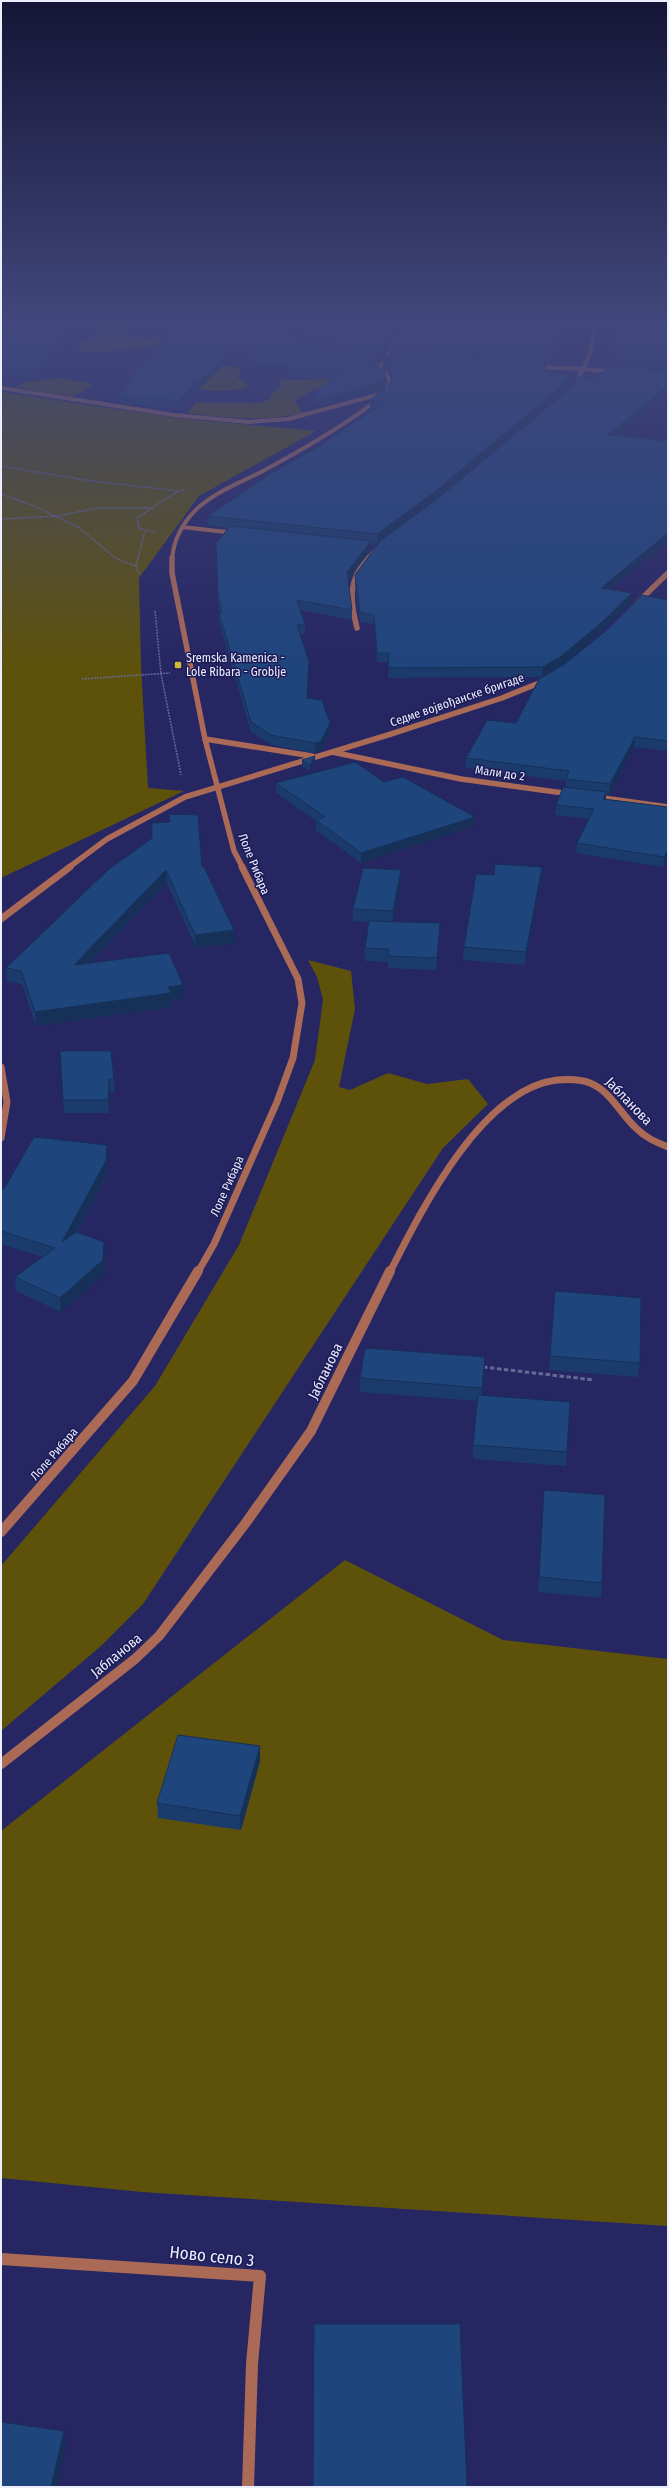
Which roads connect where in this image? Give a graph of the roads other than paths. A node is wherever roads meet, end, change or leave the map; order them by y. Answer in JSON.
{"nodes":[{"id":1,"x":321,"y":437,"type":"edge"},
{"id":2,"x":182,"y":528,"type":"junction"},
{"id":3,"x":245,"y":534,"type":"edge"},
{"id":4,"x":370,"y":546,"type":"edge"},
{"id":5,"x":668,"y":573,"type":"edge"},
{"id":6,"x":630,"y":611,"type":"edge"},
{"id":7,"x":357,"y":628,"type":"dead end"},
{"id":8,"x":549,"y":678,"type":"edge"},
{"id":9,"x":205,"y":739,"type":"junction"},
{"id":10,"x":332,"y":751,"type":"junction"},
{"id":11,"x":315,"y":756,"type":"junction"},
{"id":12,"x":218,"y":786,"type":"junction"},
{"id":13,"x":576,"y":795,"type":"edge"},
{"id":14,"x":591,"y":797,"type":"edge"},
{"id":15,"x":668,"y":807,"type":"edge"},
{"id":16,"x":1,"y":919,"type":"edge"},
{"id":17,"x":1,"y":1067,"type":"edge"},
{"id":18,"x":1,"y":1138,"type":"edge"},
{"id":19,"x":668,"y":1147,"type":"edge"},
{"id":20,"x":1,"y":1532,"type":"edge"},
{"id":21,"x":1,"y":1764,"type":"edge"},
{"id":22,"x":1,"y":2259,"type":"edge"},
{"id":23,"x":248,"y":2487,"type":"edge"}],
"edges":[{"from":1,"to":2,"type":"street","name":"Лоле Рибара"},
{"from":2,"to":3,"type":"street"},
{"from":2,"to":9,"type":"street","name":"Лоле Рибара"},
{"from":4,"to":7,"type":"street"},
{"from":5,"to":6,"type":"street"},
{"from":8,"to":10,"type":"street","name":"Седме војвођанске бригаде"},
{"from":9,"to":11,"type":"street"},
{"from":9,"to":12,"type":"street","name":"Лоле Рибара"},
{"from":10,"to":11,"type":"street","name":"Седме војвођанске бригаде"},
{"from":10,"to":13,"type":"street","name":"Мали до 2"},
{"from":11,"to":12,"type":"street","name":"Седме војвођанске бригаде"},
{"from":12,"to":16,"type":"street","name":"Седме војвођанске бригаде"},
{"from":12,"to":20,"type":"street","name":"Лоле Рибара"},
{"from":14,"to":15,"type":"street"},
{"from":17,"to":18,"type":"street"},
{"from":19,"to":21,"type":"street","name":"Јабланова"},
{"from":22,"to":23,"type":"street","name":"Ново село 3"}]}
